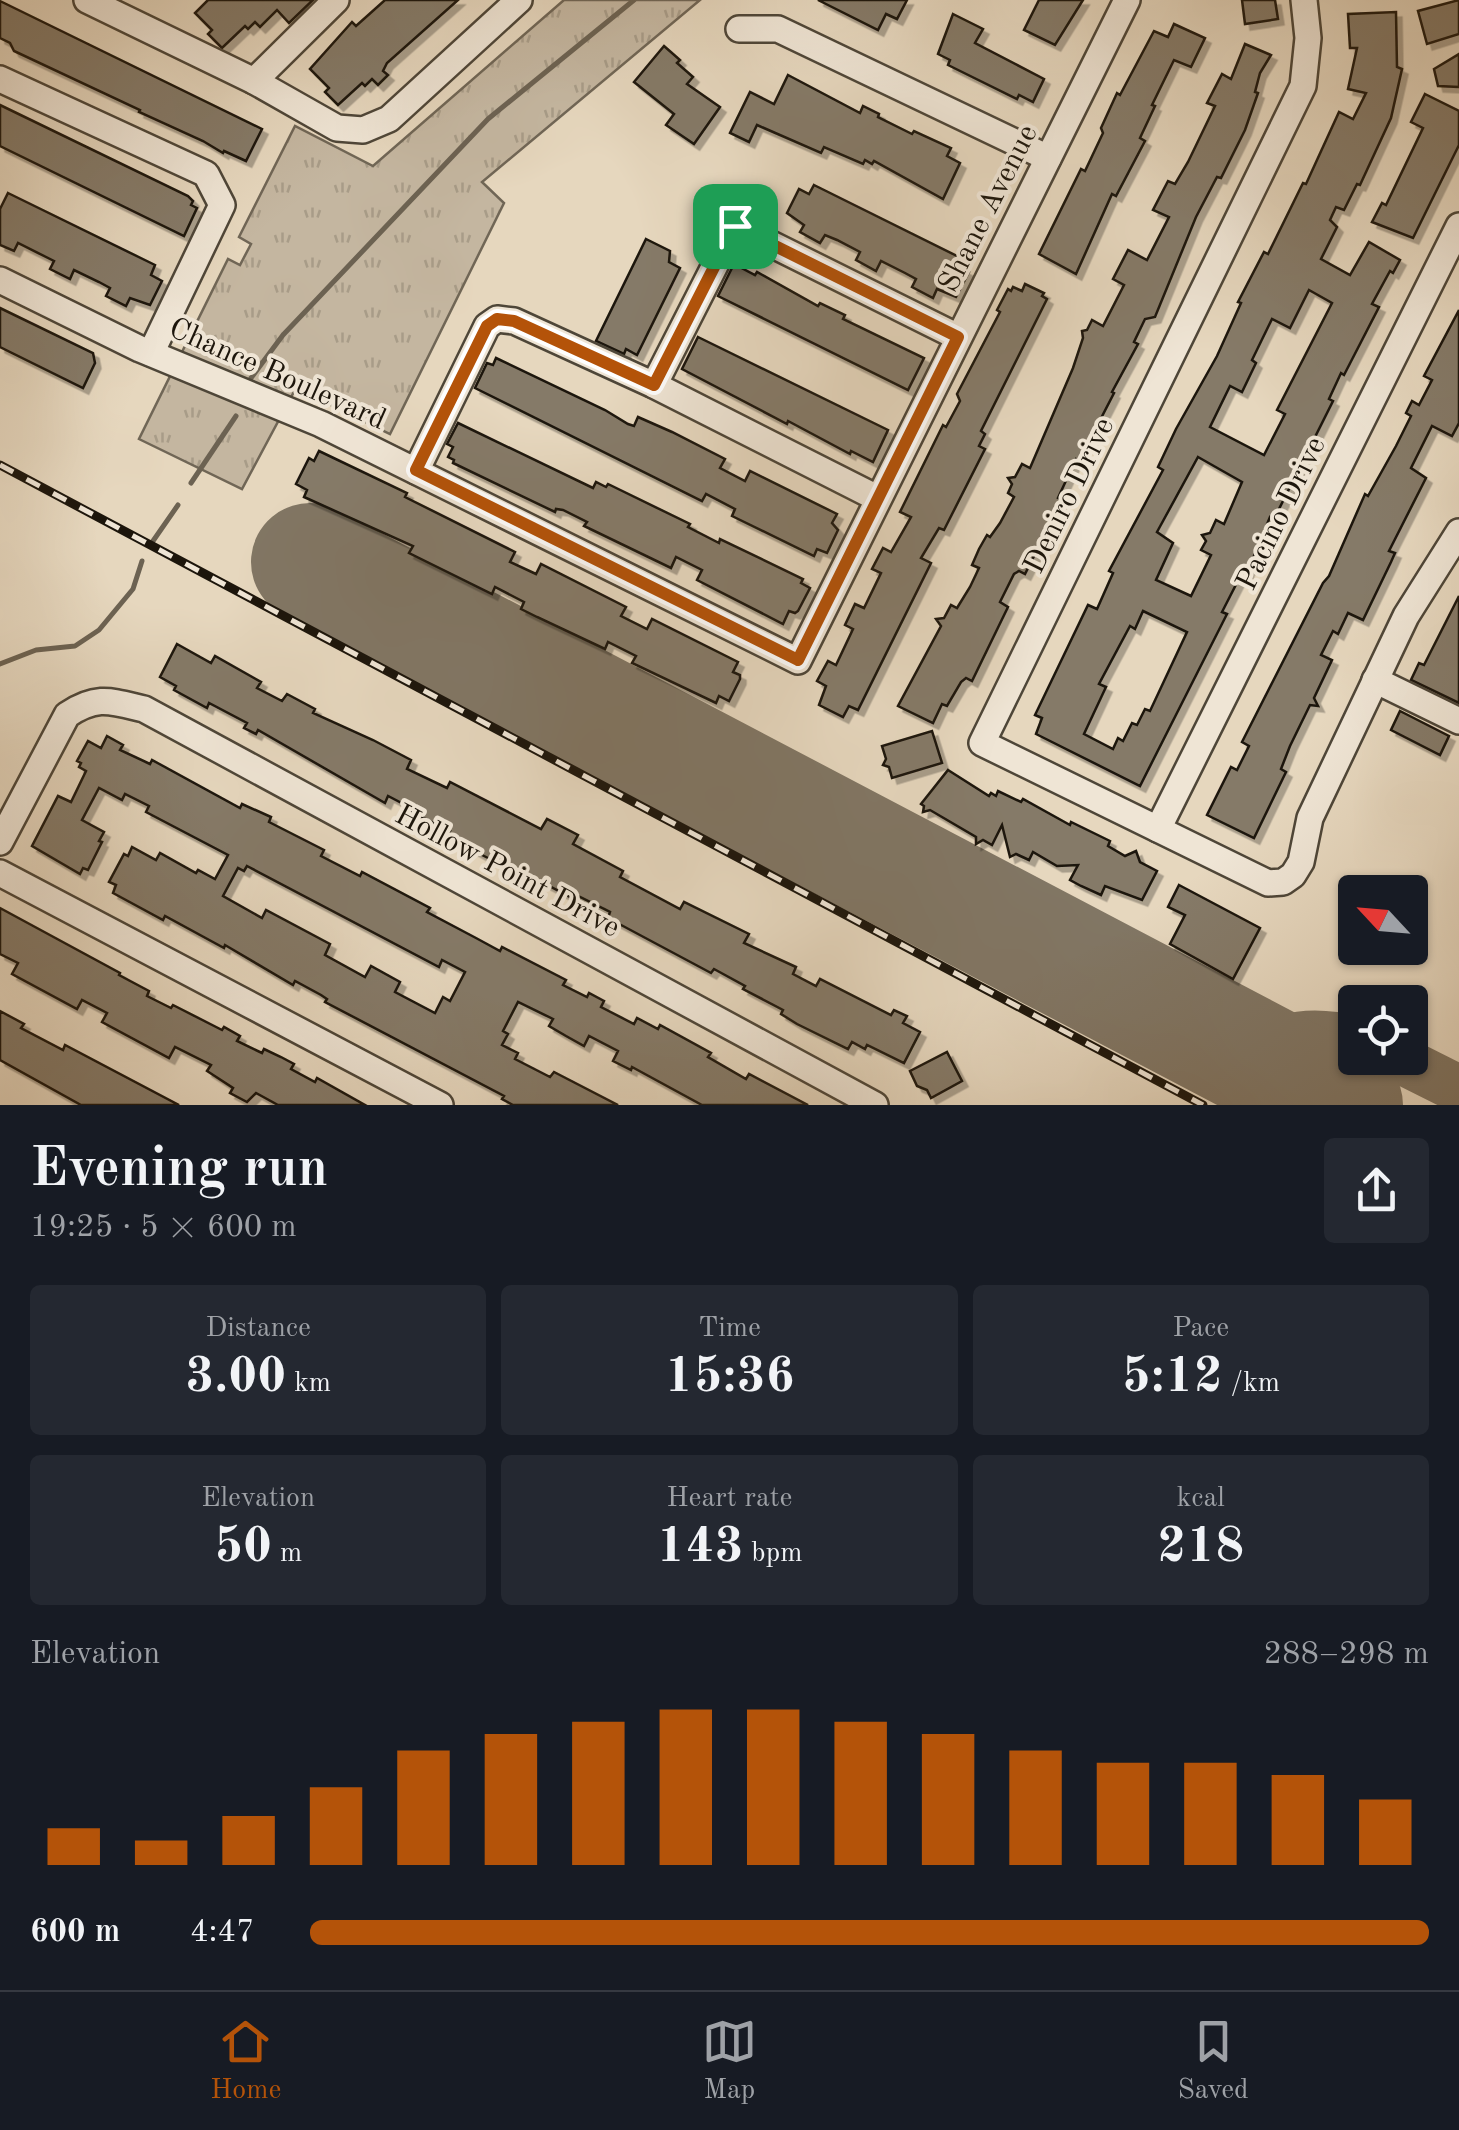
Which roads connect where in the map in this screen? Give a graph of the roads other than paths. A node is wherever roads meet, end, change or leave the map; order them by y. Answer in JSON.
{"nodes":[{"id":1,"x":87,"y":0,"type":"edge"},
{"id":2,"x":336,"y":0,"type":"edge"},
{"id":3,"x":1127,"y":0,"type":"edge"},
{"id":4,"x":1304,"y":0,"type":"edge"},
{"id":5,"x":511,"y":2,"type":"edge"},
{"id":6,"x":140,"y":12,"type":"edge"},
{"id":7,"x":739,"y":29,"type":"dead end"},
{"id":8,"x":0,"y":78,"type":"edge"},
{"id":9,"x":254,"y":81,"type":"junction"},
{"id":10,"x":1048,"y":158,"type":"junction"},
{"id":11,"x":1459,"y":226,"type":"edge"},
{"id":12,"x":0,"y":280,"type":"edge"},
{"id":13,"x":958,"y":337,"type":"junction"},
{"id":14,"x":151,"y":354,"type":"junction"},
{"id":15,"x":654,"y":385,"type":"junction"},
{"id":16,"x":416,"y":470,"type":"junction"},
{"id":17,"x":877,"y":498,"type":"junction"},
{"id":18,"x":1459,"y":532,"type":"edge"},
{"id":19,"x":798,"y":660,"type":"joint"},
{"id":20,"x":1376,"y":680,"type":"junction"},
{"id":21,"x":1459,"y":721,"type":"edge"},
{"id":22,"x":1158,"y":829,"type":"junction"},
{"id":23,"x":0,"y":842,"type":"edge"},
{"id":24,"x":0,"y":873,"type":"edge"},
{"id":25,"x":440,"y":1105,"type":"edge"},
{"id":26,"x":876,"y":1105,"type":"edge"}],
"edges":[{"from":1,"to":6,"type":"street"},
{"from":2,"to":9,"type":"street"},
{"from":3,"to":10,"type":"street","name":"Shane Avenue"},
{"from":4,"to":22,"type":"street","name":"Deniro Drive"},
{"from":5,"to":9,"type":"street"},
{"from":6,"to":9,"type":"street"},
{"from":7,"to":10,"type":"street"},
{"from":8,"to":14,"type":"street"},
{"from":10,"to":13,"type":"street","name":"Shane Avenue"},
{"from":11,"to":22,"type":"street","name":"Pacino Drive"},
{"from":12,"to":14,"type":"street","name":"Chance Boulevard"},
{"from":13,"to":15,"type":"street"},
{"from":13,"to":17,"type":"street","name":"Shane Avenue"},
{"from":14,"to":16,"type":"street","name":"Chance Boulevard"},
{"from":15,"to":16,"type":"street"},
{"from":15,"to":17,"type":"street"},
{"from":16,"to":19,"type":"street","name":"Chance Boulevard"},
{"from":17,"to":19,"type":"street","name":"Shane Avenue"},
{"from":18,"to":20,"type":"street"},
{"from":20,"to":21,"type":"street"},
{"from":20,"to":22,"type":"street","name":"Deniro Drive"},
{"from":23,"to":26,"type":"street","name":"Hollow Point Drive"},
{"from":24,"to":25,"type":"street"}]}
